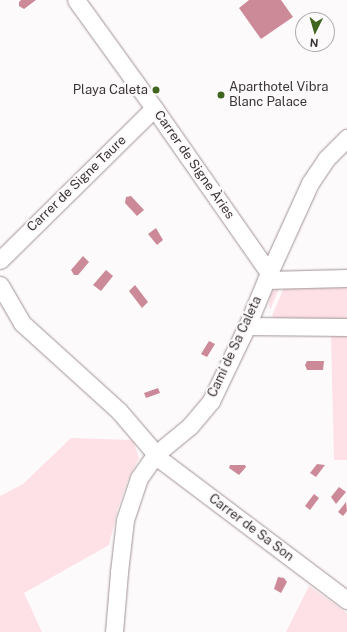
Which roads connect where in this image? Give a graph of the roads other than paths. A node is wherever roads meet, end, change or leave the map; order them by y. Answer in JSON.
{"nodes":[{"id":1,"x":76,"y":0,"type":"edge"},
{"id":2,"x":154,"y":108,"type":"junction"},
{"id":3,"x":347,"y":138,"type":"edge"},
{"id":4,"x":0,"y":260,"type":"edge"},
{"id":5,"x":267,"y":277,"type":"junction"},
{"id":6,"x":347,"y":278,"type":"edge"},
{"id":7,"x":0,"y":285,"type":"edge"},
{"id":8,"x":247,"y":326,"type":"junction"},
{"id":9,"x":347,"y":327,"type":"edge"},
{"id":10,"x":156,"y":454,"type":"junction"},
{"id":11,"x":347,"y":600,"type":"edge"},
{"id":12,"x":114,"y":632,"type":"edge"}],
"edges":[{"from":1,"to":2,"type":"street","name":"Carrer de Signe Àries"},
{"from":2,"to":4,"type":"street","name":"Carrer de Signe Taure"},
{"from":2,"to":5,"type":"street","name":"Carrer de Signe Àries"},
{"from":3,"to":5,"type":"street","name":"Camí de Sa Caleta"},
{"from":5,"to":6,"type":"street"},
{"from":5,"to":8,"type":"street","name":"Camí de Sa Caleta"},
{"from":7,"to":10,"type":"street","name":"Carrer de Sa Son"},
{"from":8,"to":9,"type":"street"},
{"from":8,"to":10,"type":"street","name":"Camí de Sa Caleta"},
{"from":10,"to":11,"type":"street","name":"Carrer de Sa Son"},
{"from":10,"to":12,"type":"street","name":"Camí de Sa Caleta"}]}
